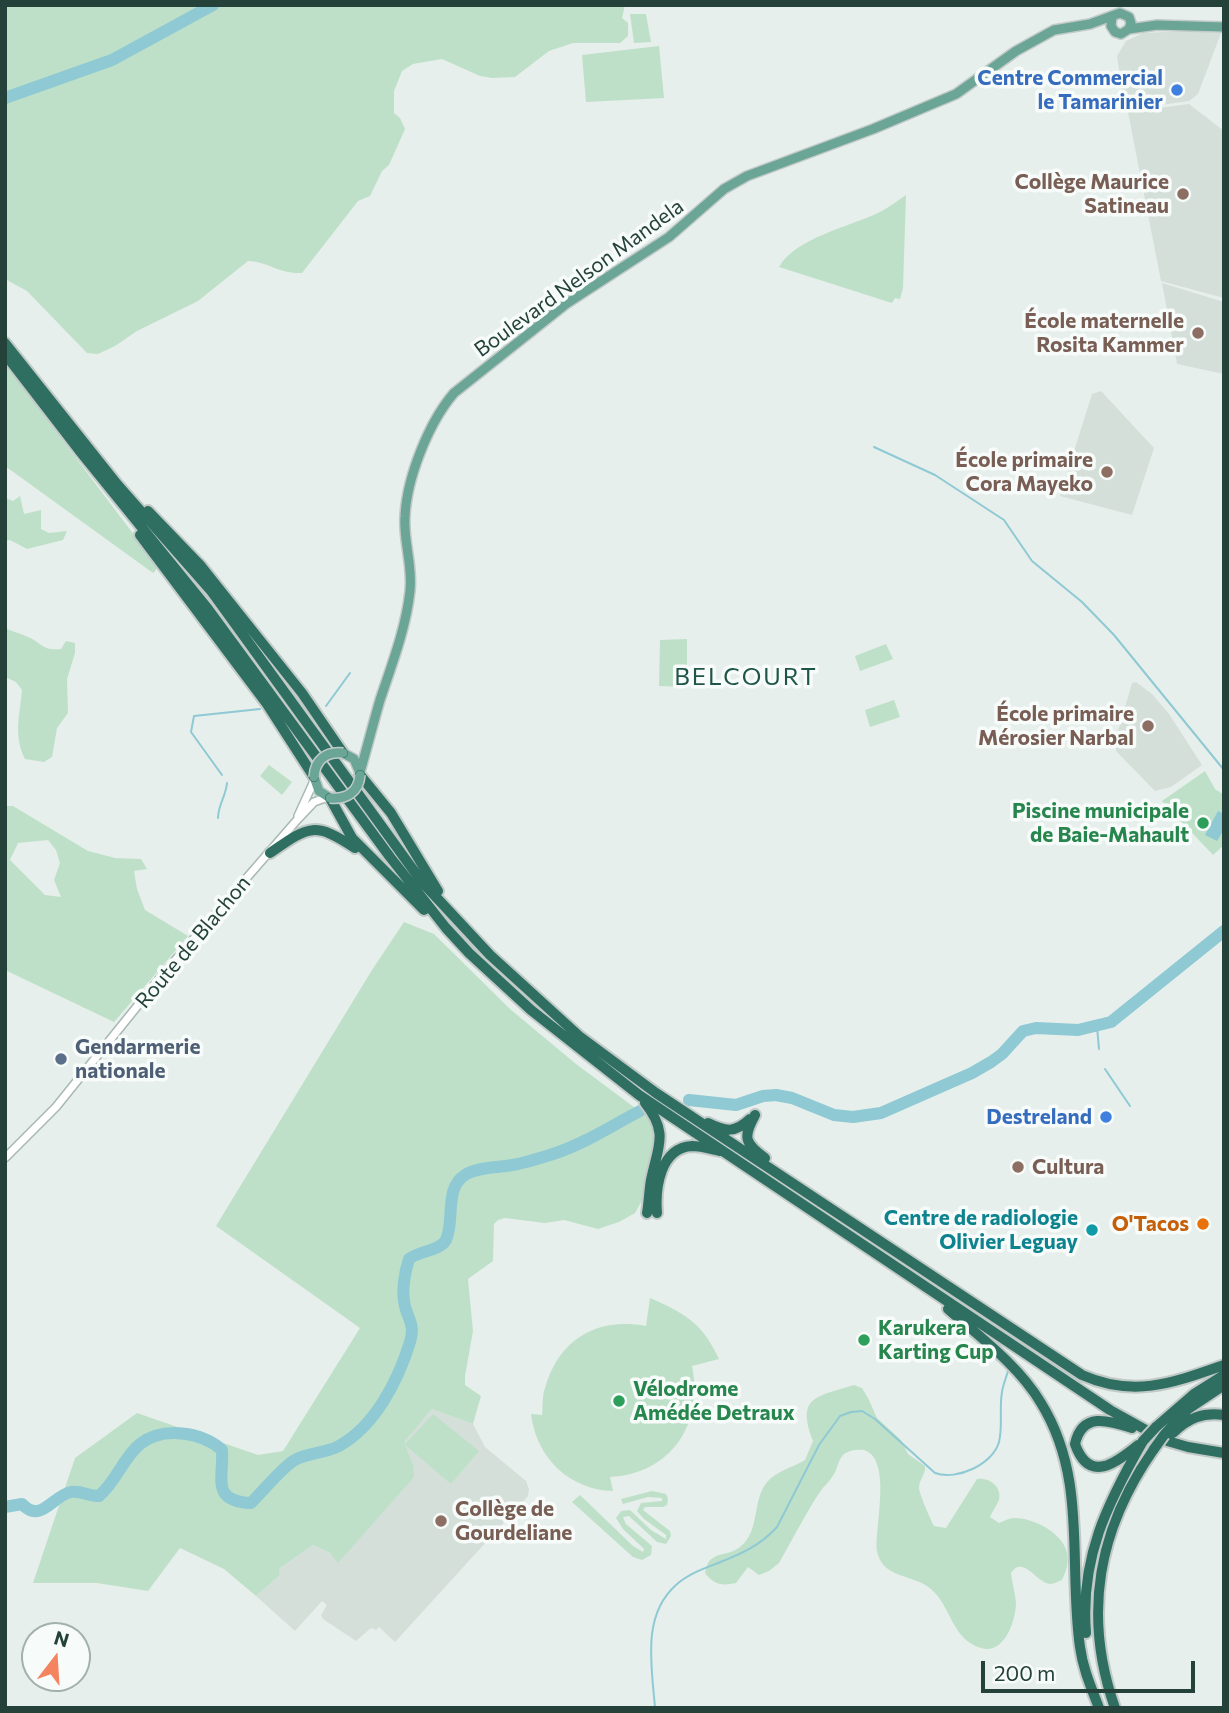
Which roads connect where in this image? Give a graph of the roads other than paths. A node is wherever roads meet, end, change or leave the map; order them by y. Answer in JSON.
{"nodes":[{"id":1,"x":1112,"y":17,"type":"junction"},
{"id":2,"x":1129,"y":17,"type":"junction"},
{"id":3,"x":1090,"y":24,"type":"junction"},
{"id":4,"x":1157,"y":25,"type":"junction"},
{"id":5,"x":1224,"y":27,"type":"edge"},
{"id":6,"x":1112,"y":29,"type":"junction"},
{"id":7,"x":1129,"y":29,"type":"junction"},
{"id":8,"x":5,"y":343,"type":"edge"},
{"id":9,"x":5,"y":354,"type":"edge"},
{"id":10,"x":114,"y":487,"type":"junction"},
{"id":11,"x":368,"y":739,"type":"junction"},
{"id":12,"x":344,"y":754,"type":"junction"},
{"id":13,"x":360,"y":773,"type":"junction"},
{"id":14,"x":314,"y":779,"type":"junction"},
{"id":15,"x":329,"y":797,"type":"junction"},
{"id":16,"x":297,"y":820,"type":"junction"},
{"id":17,"x":270,"y":853,"type":"junction"},
{"id":18,"x":375,"y":861,"type":"junction"},
{"id":19,"x":446,"y":928,"type":"junction"},
{"id":20,"x":630,"y":1074,"type":"junction"},
{"id":21,"x":656,"y":1093,"type":"junction"},
{"id":22,"x":639,"y":1095,"type":"junction"},
{"id":23,"x":729,"y":1154,"type":"junction"},
{"id":24,"x":5,"y":1158,"type":"edge"},
{"id":25,"x":855,"y":1225,"type":"junction"},
{"id":26,"x":920,"y":1283,"type":"junction"},
{"id":27,"x":1224,"y":1365,"type":"edge"},
{"id":28,"x":1224,"y":1375,"type":"edge"},
{"id":29,"x":1224,"y":1385,"type":"edge"},
{"id":30,"x":1224,"y":1415,"type":"edge"},
{"id":31,"x":1161,"y":1434,"type":"junction"},
{"id":32,"x":1143,"y":1441,"type":"junction"},
{"id":33,"x":1224,"y":1451,"type":"edge"},
{"id":34,"x":1094,"y":1693,"type":"junction"},
{"id":35,"x":1099,"y":1708,"type":"edge"},
{"id":36,"x":1115,"y":1708,"type":"edge"}],
"edges":[{"from":1,"to":2,"type":"main road"},
{"from":1,"to":3,"type":"main road","name":"Boulevard Nelson Mandela"},
{"from":1,"to":6,"type":"main road"},
{"from":2,"to":4,"type":"main road"},
{"from":2,"to":7,"type":"main road"},
{"from":3,"to":6,"type":"main road","name":"Boulevard Nelson Mandela"},
{"from":3,"to":11,"type":"main road","name":"Boulevard Nelson Mandela"},
{"from":4,"to":5,"type":"main road"},
{"from":4,"to":7,"type":"main road"},
{"from":6,"to":7,"type":"main road"},
{"from":8,"to":10,"type":"highway"},
{"from":9,"to":10,"type":"highway"},
{"from":10,"to":12,"type":"highway"},
{"from":10,"to":14,"type":"highway"},
{"from":10,"to":19,"type":"highway"},
{"from":10,"to":20,"type":"highway"},
{"from":11,"to":12,"type":"main road"},
{"from":11,"to":13,"type":"main road","name":"Boulevard Nelson Mandela"},
{"from":12,"to":13,"type":"main road"},
{"from":12,"to":14,"type":"main road","bridge":true},
{"from":13,"to":15,"type":"main road","bridge":true},
{"from":13,"to":20,"type":"highway"},
{"from":14,"to":15,"type":"main road"},
{"from":14,"to":16,"type":"street","name":"Route de Blachon"},
{"from":15,"to":16,"type":"street","name":"Route de Blachon"},
{"from":15,"to":18,"type":"highway"},
{"from":16,"to":17,"type":"street","name":"Route de Blachon"},
{"from":17,"to":18,"type":"highway"},
{"from":17,"to":24,"type":"street","name":"Route de Blachon"},
{"from":18,"to":19,"type":"highway"},
{"from":19,"to":22,"type":"highway"},
{"from":20,"to":21,"type":"highway"},
{"from":21,"to":25,"type":"highway"},
{"from":21,"to":25,"type":"highway"},
{"from":22,"to":23,"type":"highway"},
{"from":22,"to":23,"type":"highway"},
{"from":23,"to":26,"type":"highway"},
{"from":25,"to":27,"type":"highway"},
{"from":26,"to":31,"type":"highway"},
{"from":26,"to":34,"type":"highway"},
{"from":28,"to":31,"type":"highway"},
{"from":29,"to":31,"type":"highway"},
{"from":30,"to":31,"type":"highway"},
{"from":31,"to":32,"type":"highway","bridge":true},
{"from":31,"to":32,"type":"highway"},
{"from":31,"to":33,"type":"highway"},
{"from":31,"to":36,"type":"highway","bridge":true},
{"from":32,"to":34,"type":"highway"},
{"from":34,"to":35,"type":"highway"}]}
